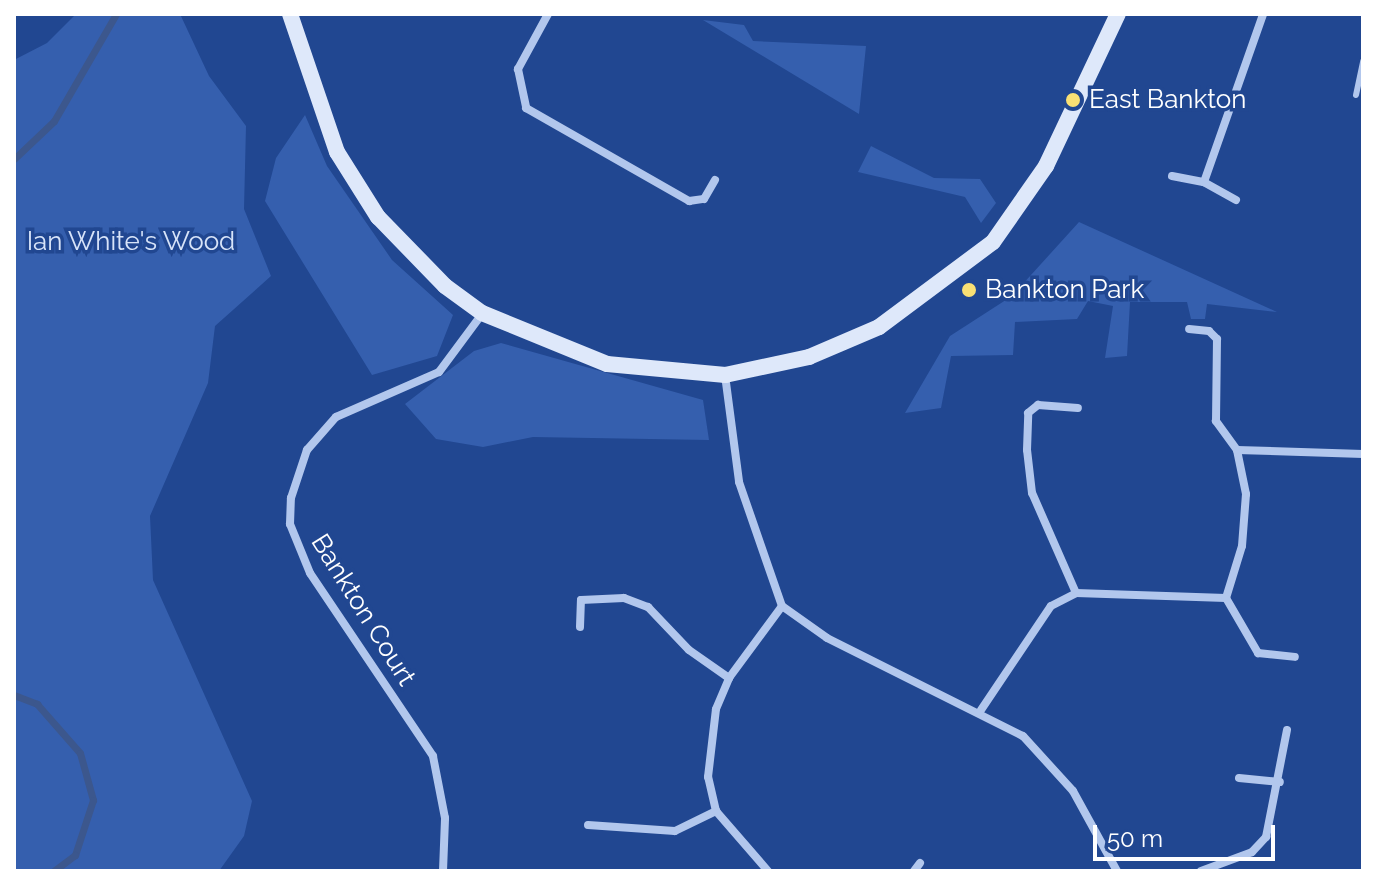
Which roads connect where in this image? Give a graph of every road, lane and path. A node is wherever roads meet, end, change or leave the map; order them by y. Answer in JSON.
{"nodes":[{"id":1,"x":290,"y":14,"type":"edge"},
{"id":2,"x":548,"y":14,"type":"edge"},
{"id":3,"x":1118,"y":14,"type":"edge"},
{"id":4,"x":1263,"y":14,"type":"edge"},
{"id":5,"x":1363,"y":61,"type":"edge"},
{"id":6,"x":1356,"y":95,"type":"dead end"},
{"id":7,"x":1172,"y":176,"type":"dead end"},
{"id":8,"x":715,"y":180,"type":"dead end"},
{"id":9,"x":1204,"y":182,"type":"junction"},
{"id":10,"x":1236,"y":200,"type":"dead end"},
{"id":11,"x":482,"y":313,"type":"junction"},
{"id":12,"x":1189,"y":329,"type":"dead end"},
{"id":13,"x":725,"y":375,"type":"junction"},
{"id":14,"x":1078,"y":408,"type":"dead end"},
{"id":15,"x":1237,"y":450,"type":"junction"},
{"id":16,"x":1363,"y":454,"type":"edge"},
{"id":17,"x":1076,"y":593,"type":"junction"},
{"id":18,"x":1226,"y":598,"type":"junction"},
{"id":19,"x":782,"y":606,"type":"junction"},
{"id":20,"x":580,"y":627,"type":"dead end"},
{"id":21,"x":1295,"y":657,"type":"dead end"},
{"id":22,"x":729,"y":678,"type":"junction"},
{"id":23,"x":981,"y":710,"type":"junction"},
{"id":24,"x":1287,"y":730,"type":"dead end"},
{"id":25,"x":1239,"y":778,"type":"dead end"},
{"id":26,"x":1280,"y":782,"type":"junction"},
{"id":27,"x":716,"y":811,"type":"junction"},
{"id":28,"x":588,"y":825,"type":"dead end"},
{"id":29,"x":443,"y":871,"type":"edge"},
{"id":30,"x":768,"y":871,"type":"edge"},
{"id":31,"x":1117,"y":871,"type":"edge"},
{"id":32,"x":1201,"y":871,"type":"edge"}],
"edges":[{"from":1,"to":11,"type":"street"},
{"from":2,"to":8,"type":"street"},
{"from":3,"to":13,"type":"street"},
{"from":4,"to":9,"type":"street"},
{"from":5,"to":6,"type":"lane"},
{"from":7,"to":9,"type":"street"},
{"from":9,"to":10,"type":"street"},
{"from":11,"to":13,"type":"street"},
{"from":11,"to":29,"type":"street","name":"Bankton Court"},
{"from":12,"to":15,"type":"street"},
{"from":13,"to":19,"type":"street"},
{"from":14,"to":17,"type":"street"},
{"from":15,"to":16,"type":"street"},
{"from":15,"to":18,"type":"street"},
{"from":17,"to":18,"type":"street"},
{"from":17,"to":23,"type":"street"},
{"from":18,"to":21,"type":"street"},
{"from":19,"to":22,"type":"street"},
{"from":19,"to":23,"type":"street"},
{"from":20,"to":22,"type":"street"},
{"from":22,"to":27,"type":"street"},
{"from":23,"to":31,"type":"street"},
{"from":24,"to":26,"type":"street"},
{"from":25,"to":26,"type":"street"},
{"from":26,"to":32,"type":"street"},
{"from":27,"to":28,"type":"street"},
{"from":27,"to":30,"type":"street"}]}
